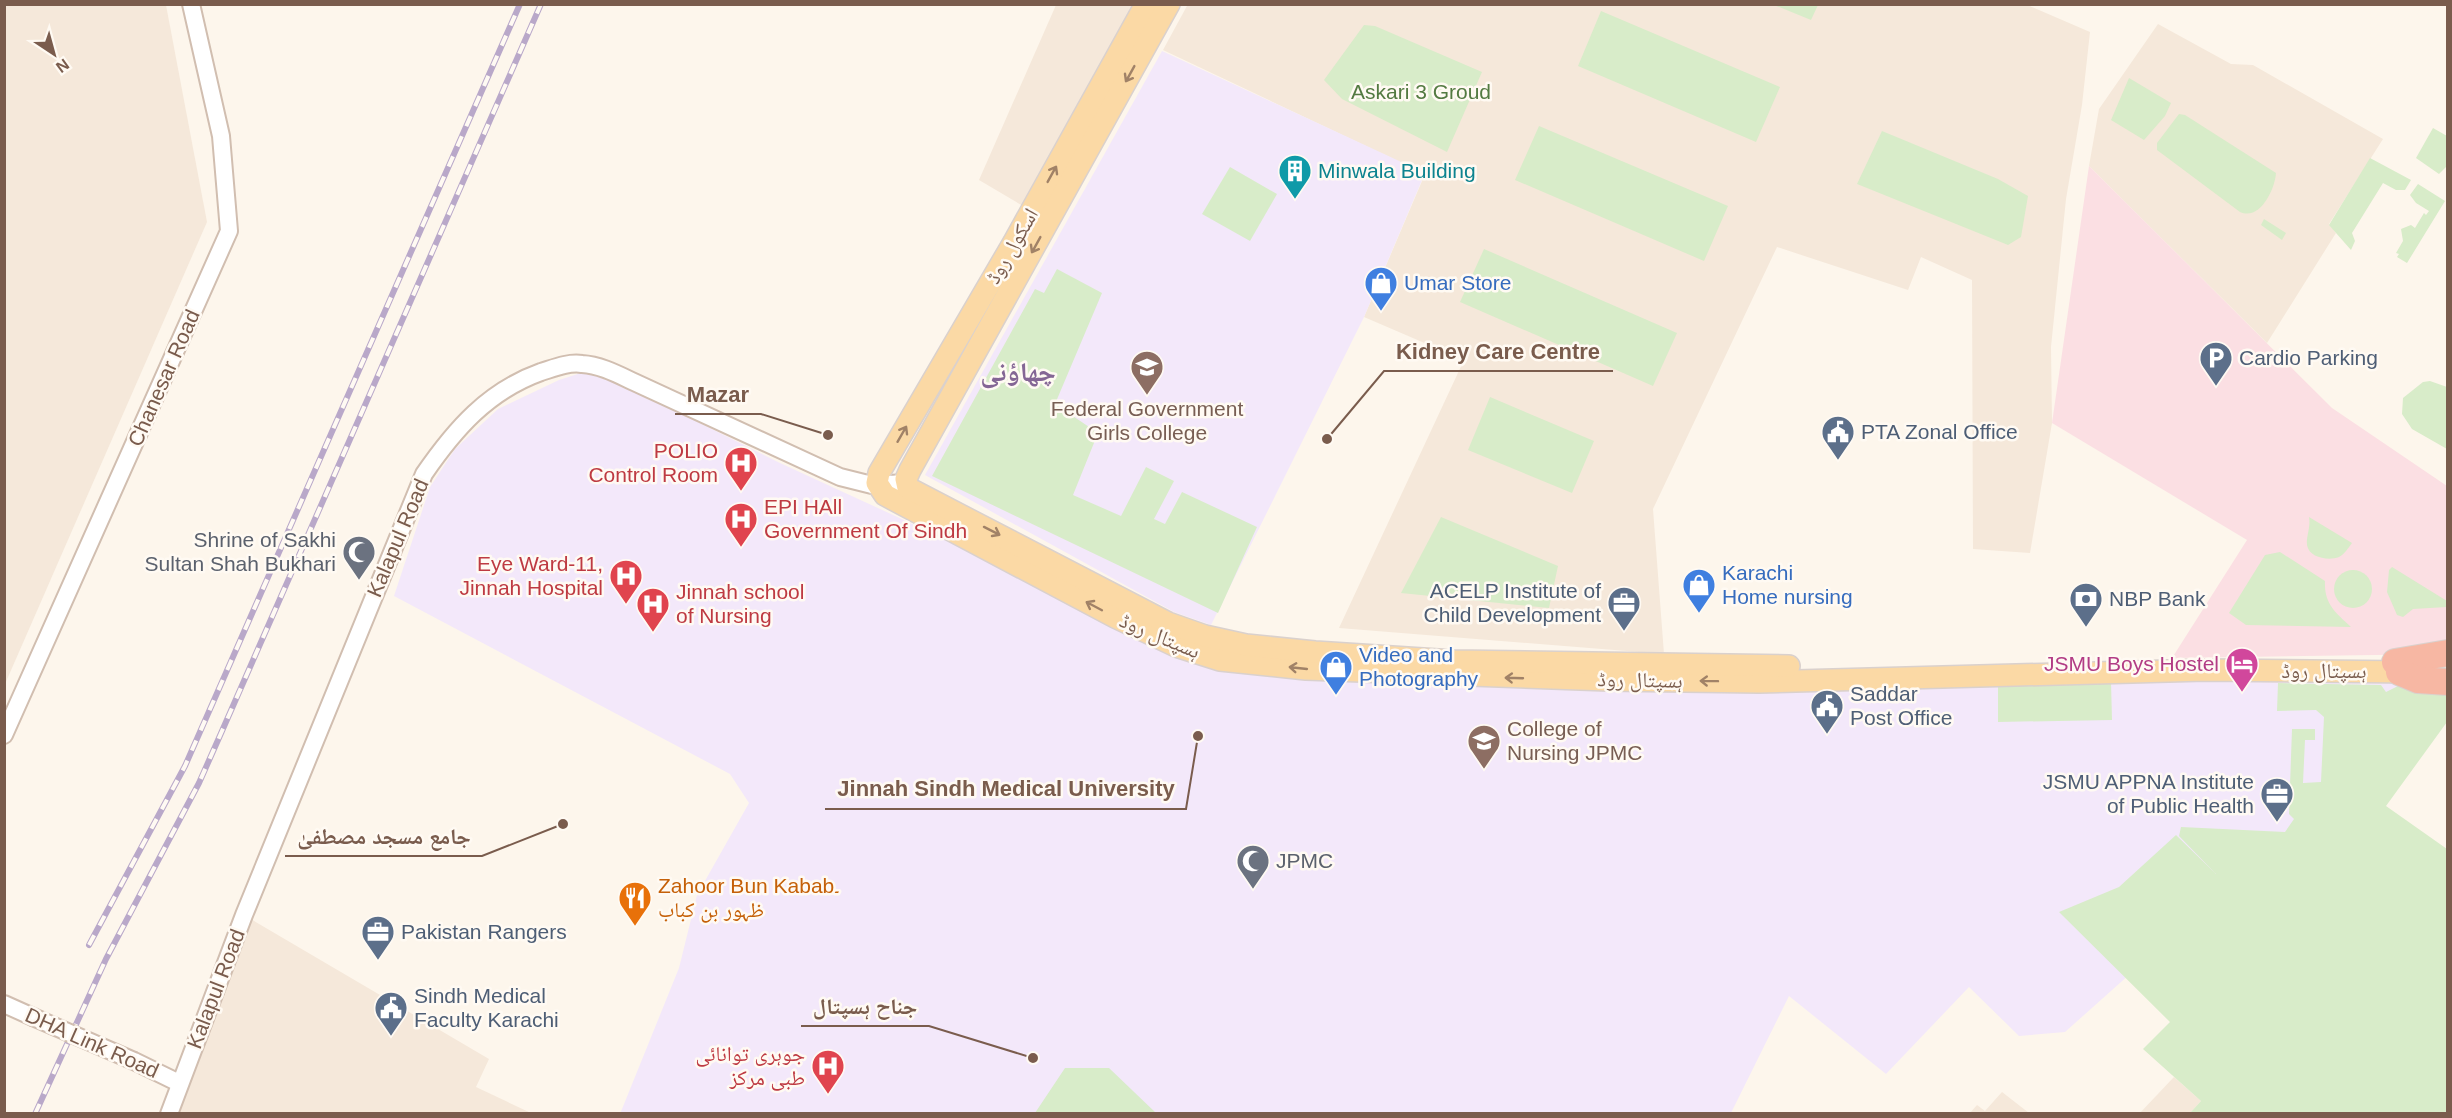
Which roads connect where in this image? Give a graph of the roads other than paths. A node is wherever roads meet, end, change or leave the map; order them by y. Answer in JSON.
{"nodes":[{"id":1,"x":191,"y":4,"type":"edge"},
{"id":2,"x":1146,"y":4,"type":"edge"},
{"id":3,"x":1168,"y":4,"type":"edge"},
{"id":4,"x":1138,"y":40,"type":"junction"},
{"id":5,"x":906,"y":483,"type":"junction"},
{"id":6,"x":878,"y":486,"type":"junction"},
{"id":7,"x":2397,"y":667,"type":"junction"},
{"id":8,"x":2444,"y":667,"type":"edge"},
{"id":9,"x":4,"y":735,"type":"edge"},
{"id":10,"x":4,"y":1004,"type":"edge"},
{"id":11,"x":179,"y":1083,"type":"junction"},
{"id":12,"x":169,"y":1113,"type":"edge"}],
"edges":[{"from":1,"to":9,"type":"street","name":"Chanesar Road"},
{"from":2,"to":4,"type":"main road","name":"اسکول روڈ"},
{"from":3,"to":4,"type":"main road","name":"اسکول روڈ"},
{"from":4,"to":5,"type":"main road","name":"اسکول روڈ","one_way":true},
{"from":6,"to":4,"type":"main road","name":"اسکول روڈ","one_way":true},
{"from":5,"to":6,"type":"street","name":"Kalapul Road"},
{"from":5,"to":7,"type":"main road","name":"ہسپتال روڈ","one_way":true},
{"from":7,"to":6,"type":"main road","name":"ہسپتال روڈ","one_way":true},
{"from":6,"to":11,"type":"street","name":"Kalapul Road"},
{"from":7,"to":8,"type":"highway"},
{"from":10,"to":11,"type":"street","name":"DHA Link Road","bridge":true},
{"from":11,"to":12,"type":"street","name":"Kalapul Road"}]}
